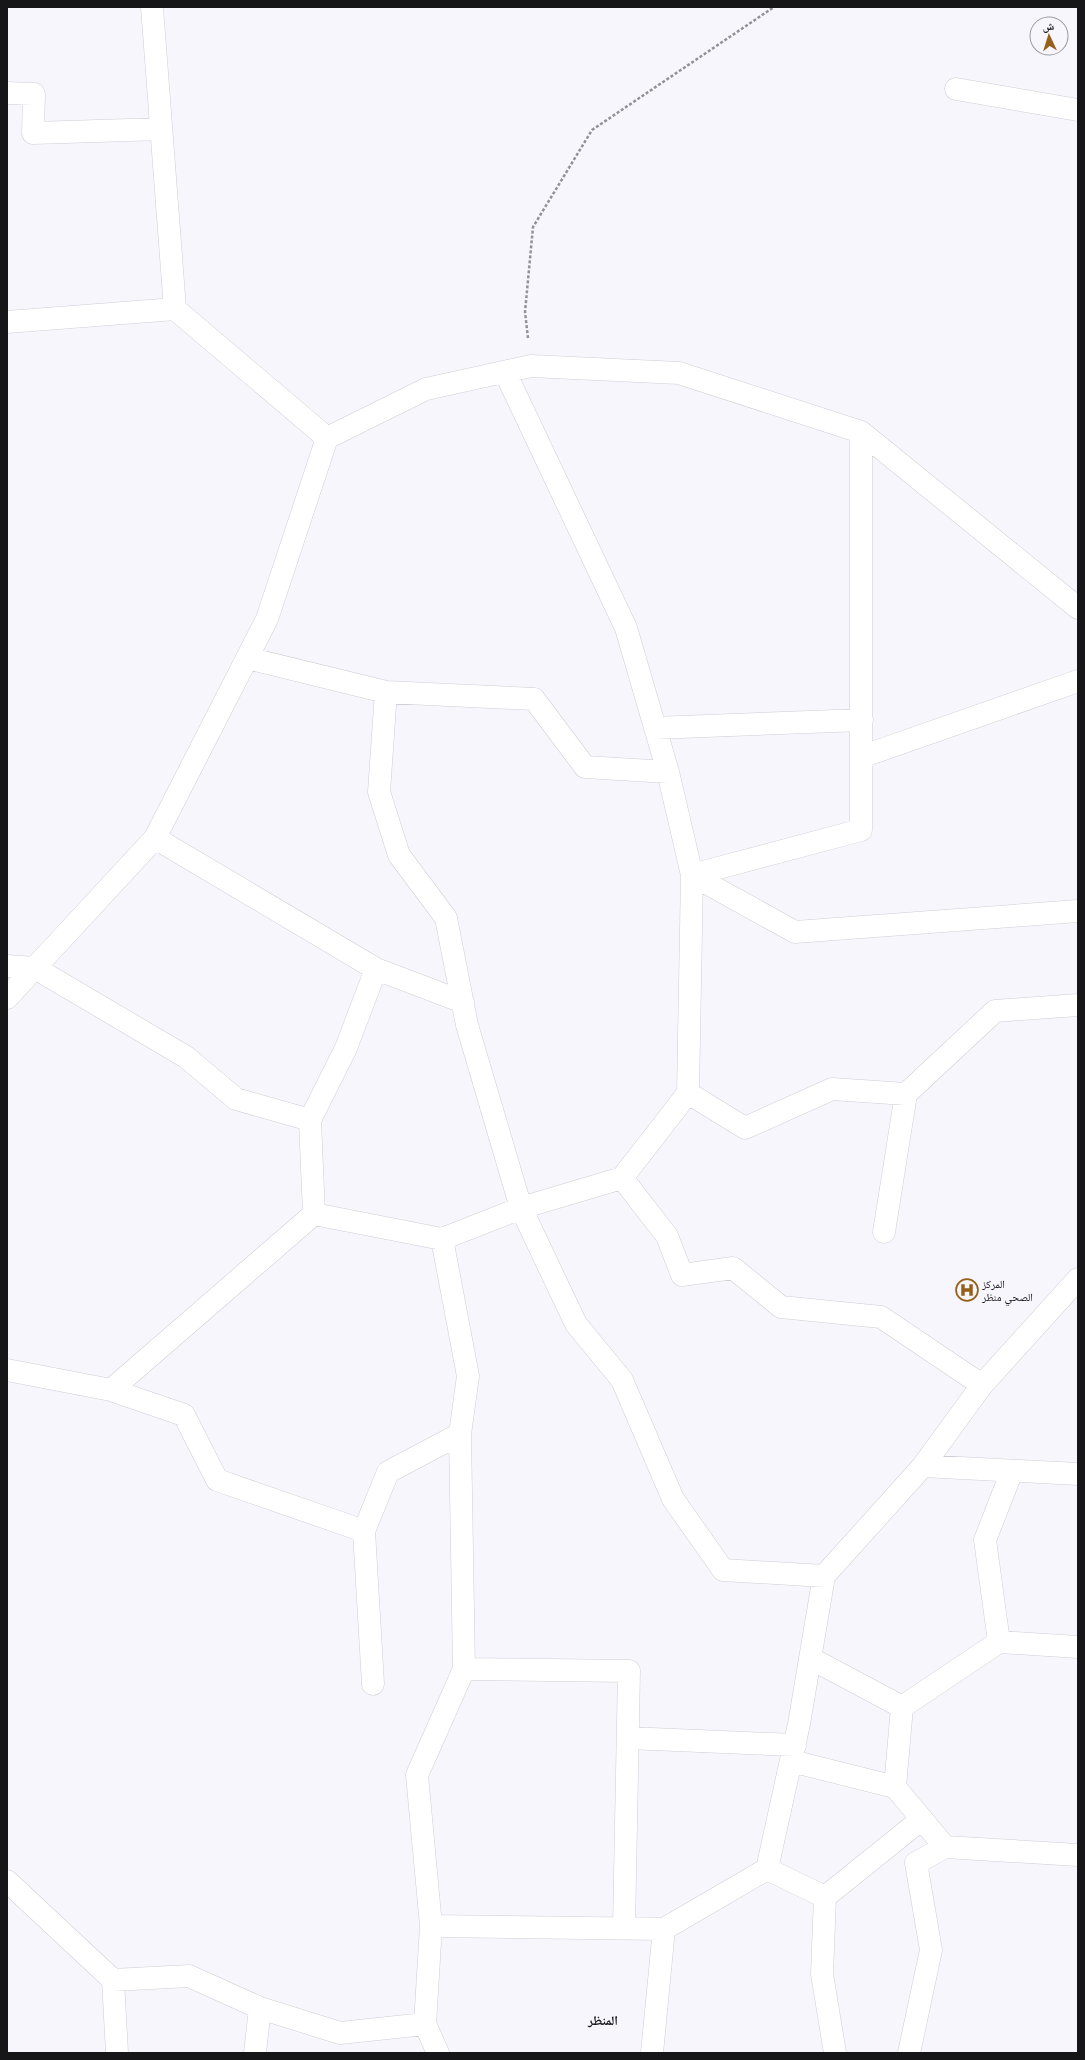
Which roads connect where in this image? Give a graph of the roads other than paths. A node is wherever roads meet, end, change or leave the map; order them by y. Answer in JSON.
{"nodes":[{"id":1,"x":152,"y":7,"type":"edge"},
{"id":2,"x":956,"y":89,"type":"dead end"},
{"id":3,"x":7,"y":93,"type":"edge"},
{"id":4,"x":1078,"y":110,"type":"edge"},
{"id":5,"x":161,"y":129,"type":"junction"},
{"id":6,"x":175,"y":309,"type":"junction"},
{"id":7,"x":7,"y":322,"type":"edge"},
{"id":8,"x":505,"y":372,"type":"junction"},
{"id":9,"x":861,"y":432,"type":"junction"},
{"id":10,"x":327,"y":438,"type":"junction"},
{"id":11,"x":1078,"y":608,"type":"edge"},
{"id":12,"x":247,"y":658,"type":"junction"},
{"id":13,"x":1078,"y":680,"type":"edge"},
{"id":14,"x":386,"y":692,"type":"junction"},
{"id":15,"x":862,"y":720,"type":"junction"},
{"id":16,"x":655,"y":728,"type":"junction"},
{"id":17,"x":861,"y":757,"type":"junction"},
{"id":18,"x":668,"y":772,"type":"junction"},
{"id":19,"x":155,"y":838,"type":"junction"},
{"id":20,"x":692,"y":875,"type":"junction"},
{"id":21,"x":1078,"y":911,"type":"edge"},
{"id":22,"x":7,"y":966,"type":"edge"},
{"id":23,"x":35,"y":968,"type":"junction"},
{"id":24,"x":376,"y":969,"type":"junction"},
{"id":25,"x":7,"y":998,"type":"edge"},
{"id":26,"x":463,"y":1002,"type":"junction"},
{"id":27,"x":1078,"y":1005,"type":"edge"},
{"id":28,"x":688,"y":1093,"type":"junction"},
{"id":29,"x":906,"y":1094,"type":"junction"},
{"id":30,"x":310,"y":1120,"type":"junction"},
{"id":31,"x":622,"y":1178,"type":"junction"},
{"id":32,"x":520,"y":1208,"type":"junction"},
{"id":33,"x":314,"y":1214,"type":"junction"},
{"id":34,"x":884,"y":1232,"type":"dead end"},
{"id":35,"x":442,"y":1239,"type":"junction"},
{"id":36,"x":1078,"y":1279,"type":"edge"},
{"id":37,"x":7,"y":1370,"type":"edge"},
{"id":38,"x":982,"y":1385,"type":"junction"},
{"id":39,"x":111,"y":1390,"type":"junction"},
{"id":40,"x":460,"y":1434,"type":"junction"},
{"id":41,"x":923,"y":1466,"type":"junction"},
{"id":42,"x":1012,"y":1471,"type":"junction"},
{"id":43,"x":1078,"y":1474,"type":"edge"},
{"id":44,"x":364,"y":1531,"type":"junction"},
{"id":45,"x":824,"y":1576,"type":"junction"},
{"id":46,"x":999,"y":1642,"type":"junction"},
{"id":47,"x":1078,"y":1647,"type":"edge"},
{"id":48,"x":810,"y":1658,"type":"junction"},
{"id":49,"x":464,"y":1669,"type":"junction"},
{"id":50,"x":374,"y":1684,"type":"dead end"},
{"id":51,"x":902,"y":1707,"type":"junction"},
{"id":52,"x":628,"y":1738,"type":"junction"},
{"id":53,"x":793,"y":1753,"type":"junction"},
{"id":54,"x":895,"y":1787,"type":"junction"},
{"id":55,"x":922,"y":1819,"type":"junction"},
{"id":56,"x":945,"y":1847,"type":"junction"},
{"id":57,"x":1078,"y":1855,"type":"edge"},
{"id":58,"x":767,"y":1869,"type":"junction"},
{"id":59,"x":7,"y":1881,"type":"edge"},
{"id":60,"x":825,"y":1897,"type":"junction"},
{"id":61,"x":431,"y":1926,"type":"junction"},
{"id":62,"x":624,"y":1928,"type":"junction"},
{"id":63,"x":664,"y":1929,"type":"junction"},
{"id":64,"x":113,"y":1980,"type":"junction"},
{"id":65,"x":260,"y":2008,"type":"junction"},
{"id":66,"x":425,"y":2024,"type":"junction"},
{"id":67,"x":117,"y":2053,"type":"edge"},
{"id":68,"x":255,"y":2053,"type":"edge"},
{"id":69,"x":438,"y":2053,"type":"edge"},
{"id":70,"x":652,"y":2053,"type":"edge"},
{"id":71,"x":835,"y":2053,"type":"edge"},
{"id":72,"x":909,"y":2053,"type":"edge"}],
"edges":[{"from":1,"to":5,"type":"street"},
{"from":2,"to":4,"type":"street"},
{"from":3,"to":5,"type":"street"},
{"from":5,"to":6,"type":"street"},
{"from":6,"to":7,"type":"street"},
{"from":6,"to":10,"type":"street"},
{"from":8,"to":9,"type":"street"},
{"from":8,"to":10,"type":"street"},
{"from":8,"to":16,"type":"street"},
{"from":9,"to":11,"type":"street"},
{"from":9,"to":15,"type":"street"},
{"from":10,"to":12,"type":"street"},
{"from":12,"to":14,"type":"street"},
{"from":12,"to":19,"type":"street"},
{"from":13,"to":17,"type":"street"},
{"from":14,"to":18,"type":"street"},
{"from":14,"to":26,"type":"street"},
{"from":15,"to":16,"type":"street"},
{"from":15,"to":17,"type":"street"},
{"from":16,"to":18,"type":"street"},
{"from":17,"to":20,"type":"street"},
{"from":18,"to":20,"type":"street"},
{"from":19,"to":23,"type":"street"},
{"from":19,"to":24,"type":"street"},
{"from":20,"to":21,"type":"street"},
{"from":20,"to":28,"type":"street"},
{"from":22,"to":23,"type":"street"},
{"from":23,"to":25,"type":"street"},
{"from":23,"to":30,"type":"street"},
{"from":24,"to":26,"type":"street"},
{"from":24,"to":30,"type":"street"},
{"from":26,"to":32,"type":"street"},
{"from":27,"to":29,"type":"street"},
{"from":28,"to":29,"type":"street"},
{"from":28,"to":31,"type":"street"},
{"from":29,"to":34,"type":"street"},
{"from":30,"to":33,"type":"street"},
{"from":31,"to":32,"type":"street"},
{"from":31,"to":38,"type":"street"},
{"from":32,"to":35,"type":"street"},
{"from":32,"to":45,"type":"street"},
{"from":33,"to":35,"type":"street"},
{"from":33,"to":39,"type":"street"},
{"from":35,"to":40,"type":"street"},
{"from":36,"to":38,"type":"street"},
{"from":37,"to":39,"type":"street"},
{"from":38,"to":41,"type":"street"},
{"from":39,"to":44,"type":"street"},
{"from":40,"to":44,"type":"street"},
{"from":40,"to":49,"type":"street"},
{"from":41,"to":42,"type":"street"},
{"from":41,"to":45,"type":"street"},
{"from":42,"to":43,"type":"street"},
{"from":42,"to":46,"type":"street"},
{"from":44,"to":50,"type":"street"},
{"from":45,"to":48,"type":"street"},
{"from":46,"to":47,"type":"street"},
{"from":46,"to":51,"type":"street"},
{"from":48,"to":51,"type":"street"},
{"from":48,"to":53,"type":"street"},
{"from":49,"to":52,"type":"street"},
{"from":49,"to":61,"type":"street"},
{"from":51,"to":54,"type":"street"},
{"from":52,"to":53,"type":"street"},
{"from":52,"to":62,"type":"street"},
{"from":53,"to":54,"type":"street"},
{"from":53,"to":58,"type":"street"},
{"from":54,"to":55,"type":"street"},
{"from":55,"to":56,"type":"street"},
{"from":55,"to":60,"type":"street"},
{"from":56,"to":57,"type":"street"},
{"from":56,"to":72,"type":"street"},
{"from":58,"to":60,"type":"street"},
{"from":58,"to":63,"type":"street"},
{"from":59,"to":64,"type":"street"},
{"from":60,"to":71,"type":"street"},
{"from":61,"to":62,"type":"street"},
{"from":61,"to":66,"type":"street"},
{"from":62,"to":63,"type":"street"},
{"from":63,"to":70,"type":"street"},
{"from":64,"to":65,"type":"street"},
{"from":64,"to":67,"type":"street"},
{"from":65,"to":66,"type":"street"},
{"from":65,"to":68,"type":"street"},
{"from":66,"to":69,"type":"street"}]}
